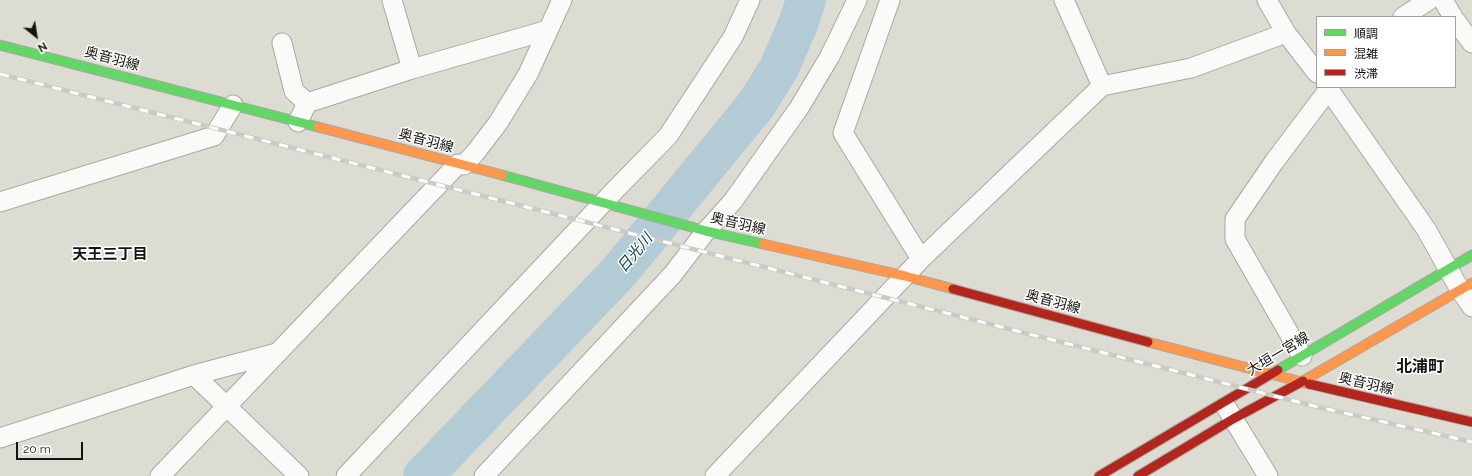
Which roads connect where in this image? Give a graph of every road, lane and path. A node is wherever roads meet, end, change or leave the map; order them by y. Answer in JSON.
{"nodes":[{"id":1,"x":392,"y":0,"type":"edge"},
{"id":2,"x":562,"y":0,"type":"edge"},
{"id":3,"x":750,"y":0,"type":"edge"},
{"id":4,"x":857,"y":0,"type":"edge"},
{"id":5,"x":890,"y":0,"type":"edge"},
{"id":6,"x":1064,"y":0,"type":"edge"},
{"id":7,"x":1267,"y":0,"type":"edge"},
{"id":8,"x":1429,"y":0,"type":"edge"},
{"id":9,"x":1443,"y":0,"type":"edge"},
{"id":10,"x":1405,"y":16,"type":"edge"},
{"id":11,"x":1452,"y":16,"type":"edge"},
{"id":12,"x":1456,"y":21,"type":"edge"},
{"id":13,"x":548,"y":30,"type":"junction"},
{"id":14,"x":1286,"y":34,"type":"junction"},
{"id":15,"x":282,"y":43,"type":"dead end"},
{"id":16,"x":1472,"y":43,"type":"edge"},
{"id":17,"x":0,"y":45,"type":"edge"},
{"id":18,"x":412,"y":69,"type":"junction"},
{"id":19,"x":1316,"y":72,"type":"edge"},
{"id":20,"x":1102,"y":86,"type":"junction"},
{"id":21,"x":1328,"y":88,"type":"edge"},
{"id":22,"x":307,"y":103,"type":"junction"},
{"id":23,"x":233,"y":105,"type":"junction"},
{"id":24,"x":298,"y":122,"type":"junction"},
{"id":25,"x":461,"y":164,"type":"junction"},
{"id":26,"x":0,"y":202,"type":"edge"},
{"id":27,"x":608,"y":203,"type":"junction"},
{"id":28,"x":704,"y":230,"type":"junction"},
{"id":29,"x":1472,"y":255,"type":"edge"},
{"id":30,"x":921,"y":259,"type":"junction"},
{"id":31,"x":1449,"y":268,"type":"junction"},
{"id":32,"x":905,"y":276,"type":"junction"},
{"id":33,"x":1466,"y":286,"type":"edge"},
{"id":34,"x":1472,"y":307,"type":"edge"},
{"id":35,"x":277,"y":353,"type":"junction"},
{"id":36,"x":1302,"y":356,"type":"junction"},
{"id":37,"x":194,"y":375,"type":"junction"},
{"id":38,"x":1269,"y":375,"type":"junction"},
{"id":39,"x":1301,"y":382,"type":"junction"},
{"id":40,"x":1223,"y":402,"type":"junction"},
{"id":41,"x":227,"y":407,"type":"junction"},
{"id":42,"x":1233,"y":419,"type":"junction"},
{"id":43,"x":1472,"y":422,"type":"edge"},
{"id":44,"x":0,"y":438,"type":"edge"},
{"id":45,"x":160,"y":476,"type":"edge"},
{"id":46,"x":299,"y":476,"type":"edge"},
{"id":47,"x":346,"y":476,"type":"edge"},
{"id":48,"x":484,"y":476,"type":"edge"},
{"id":49,"x":715,"y":476,"type":"edge"},
{"id":50,"x":1099,"y":476,"type":"edge"},
{"id":51,"x":1138,"y":476,"type":"edge"},
{"id":52,"x":1268,"y":476,"type":"edge"}],
"edges":[{"from":1,"to":18,"type":"street"},
{"from":2,"to":13,"type":"street"},
{"from":3,"to":27,"type":"street"},
{"from":4,"to":28,"type":"street"},
{"from":5,"to":30,"type":"street"},
{"from":6,"to":20,"type":"street"},
{"from":7,"to":14,"type":"street"},
{"from":8,"to":10,"type":"street"},
{"from":9,"to":11,"type":"street"},
{"from":12,"to":16,"type":"street"},
{"from":13,"to":18,"type":"street"},
{"from":13,"to":25,"type":"street"},
{"from":14,"to":19,"type":"street"},
{"from":14,"to":20,"type":"street"},
{"from":15,"to":22,"type":"street"},
{"from":17,"to":23,"type":"main road","name":"奥音羽線"},
{"from":18,"to":22,"type":"street"},
{"from":20,"to":30,"type":"street"},
{"from":21,"to":31,"type":"street"},
{"from":21,"to":36,"type":"street"},
{"from":22,"to":24,"type":"street"},
{"from":23,"to":24,"type":"main road","name":"奥音羽線"},
{"from":23,"to":26,"type":"street"},
{"from":24,"to":25,"type":"main road","name":"奥音羽線"},
{"from":25,"to":27,"type":"main road","name":"奥音羽線"},
{"from":25,"to":35,"type":"street"},
{"from":27,"to":28,"type":"main road","name":"奥音羽線"},
{"from":27,"to":47,"type":"street"},
{"from":28,"to":32,"type":"main road","name":"奥音羽線"},
{"from":28,"to":48,"type":"street"},
{"from":29,"to":31,"type":"main road","name":"大垣一宮線"},
{"from":30,"to":32,"type":"street"},
{"from":31,"to":33,"type":"street"},
{"from":31,"to":36,"type":"main road","name":"大垣一宮線"},
{"from":32,"to":38,"type":"main road","name":"奥音羽線"},
{"from":32,"to":49,"type":"street"},
{"from":33,"to":34,"type":"street"},
{"from":33,"to":39,"type":"main road"},
{"from":35,"to":37,"type":"street"},
{"from":35,"to":41,"type":"street"},
{"from":36,"to":38,"type":"main road","name":"大垣一宮線"},
{"from":37,"to":41,"type":"street"},
{"from":37,"to":44,"type":"street"},
{"from":38,"to":39,"type":"main road","name":"奥音羽線"},
{"from":38,"to":40,"type":"main road","name":"大垣一宮線"},
{"from":39,"to":42,"type":"main road"},
{"from":39,"to":43,"type":"main road","name":"奥音羽線"},
{"from":40,"to":42,"type":"street"},
{"from":40,"to":50,"type":"main road","name":"大垣一宮線"},
{"from":41,"to":45,"type":"street"},
{"from":41,"to":46,"type":"street"},
{"from":42,"to":51,"type":"main road"},
{"from":42,"to":52,"type":"street"}]}
